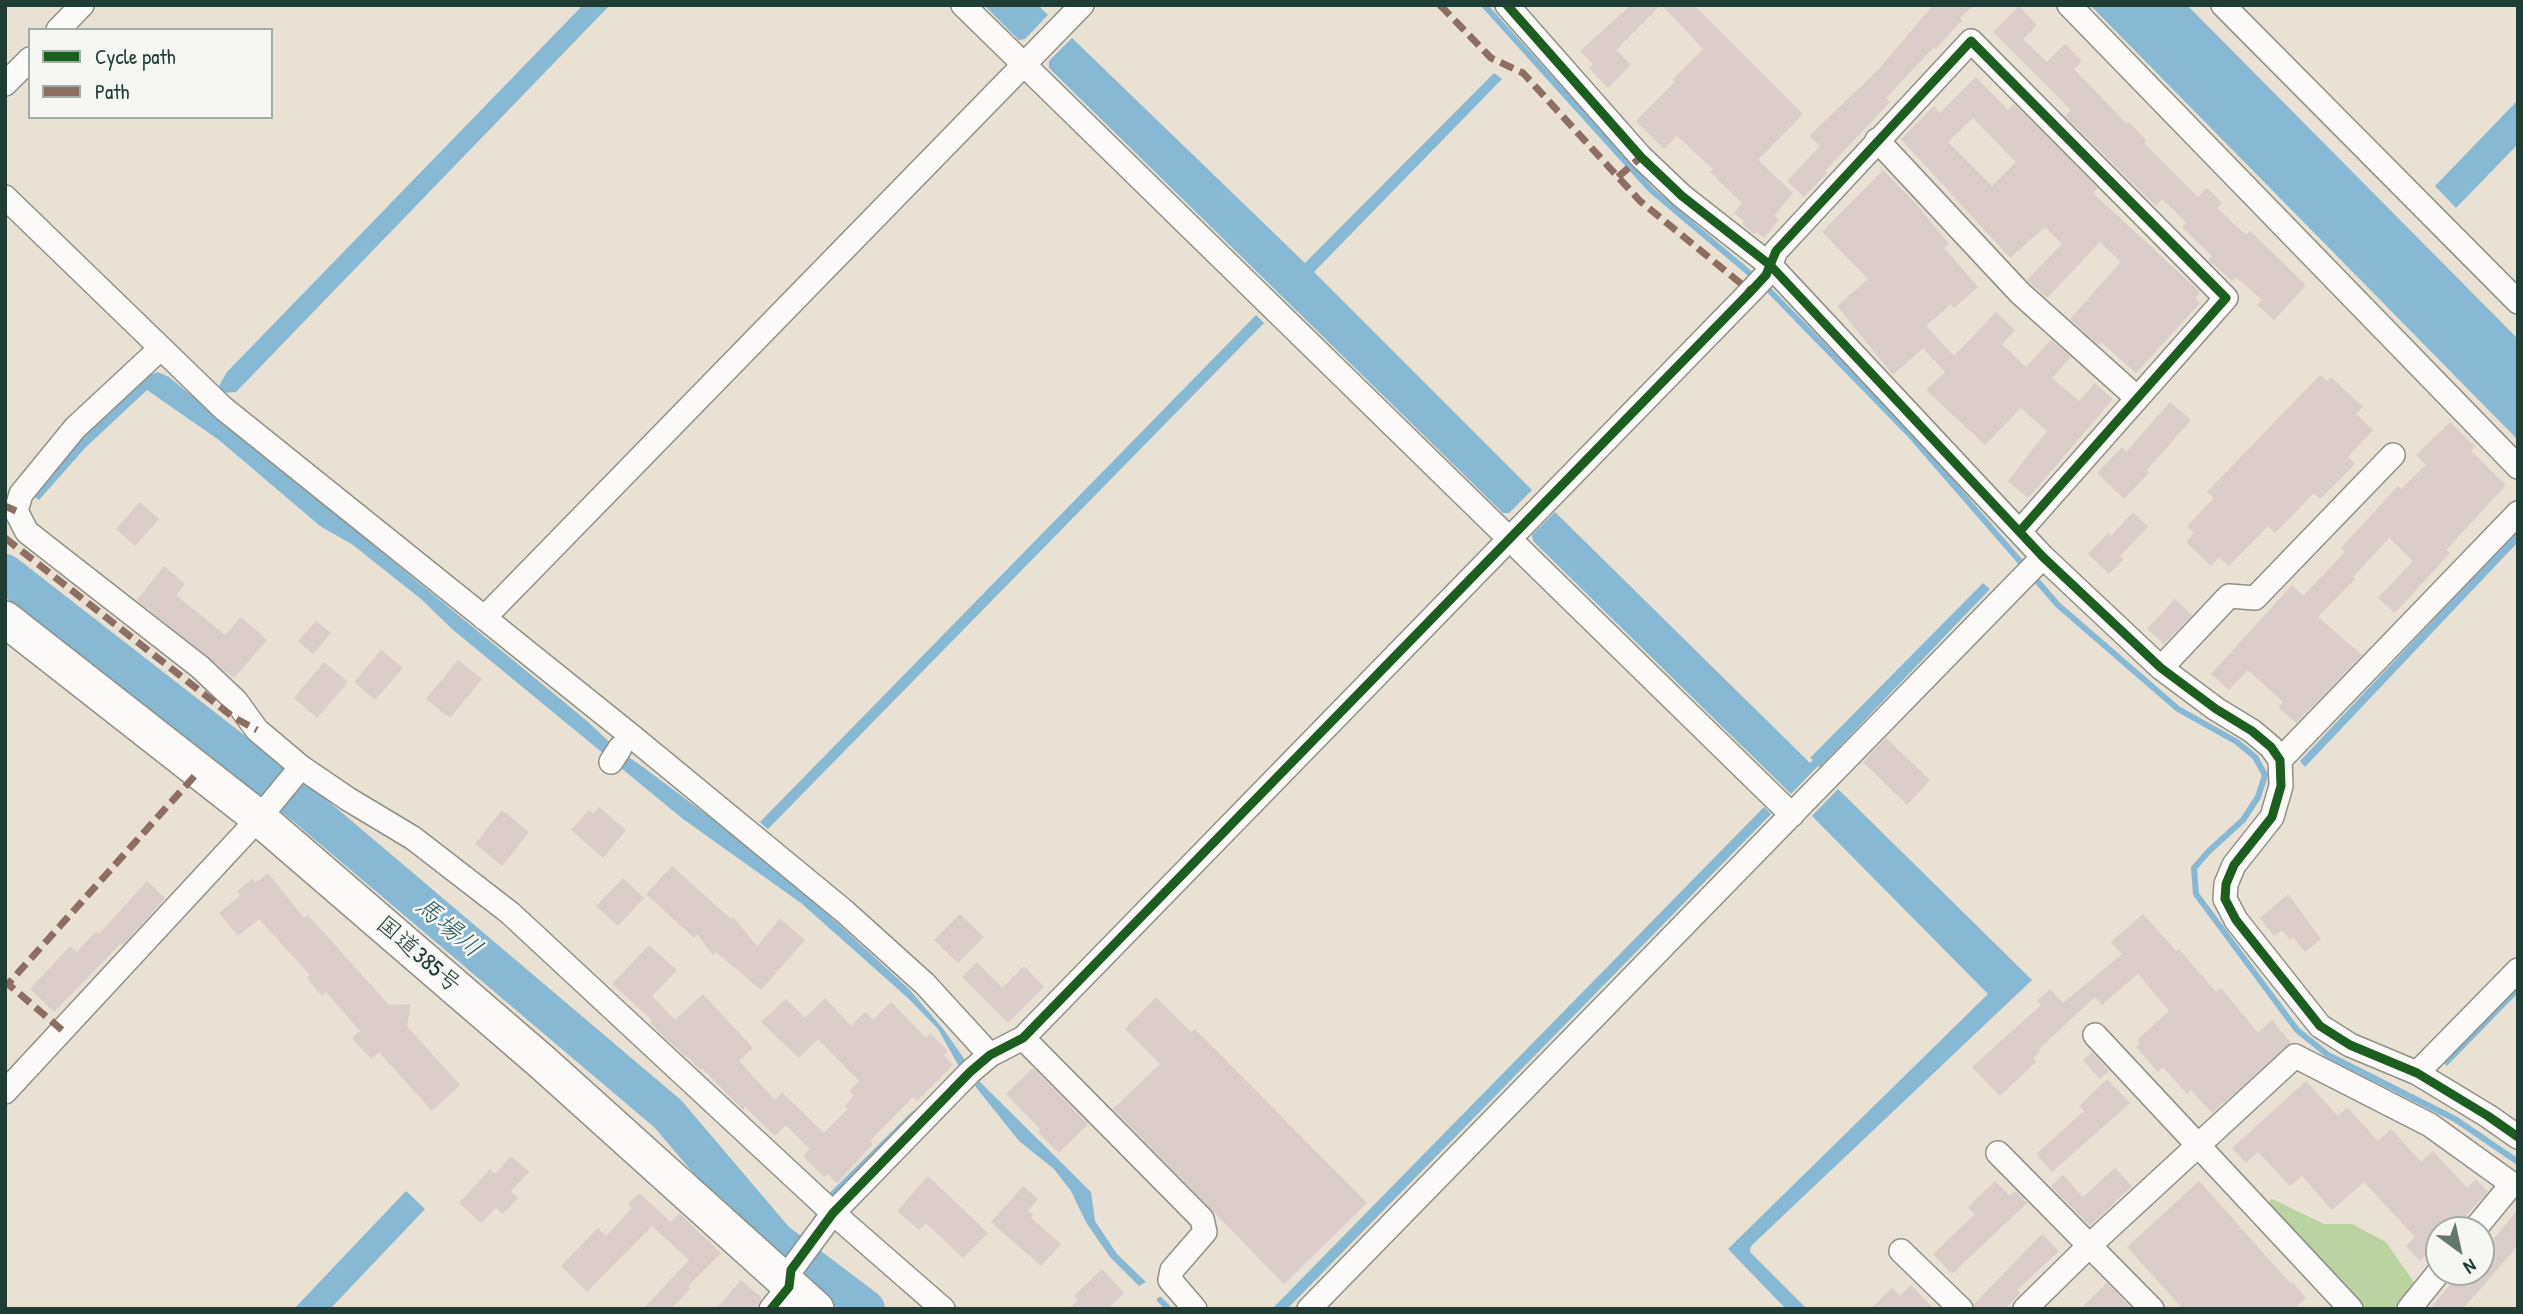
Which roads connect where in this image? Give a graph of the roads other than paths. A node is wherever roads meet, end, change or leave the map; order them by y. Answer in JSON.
{"nodes":[{"id":1,"x":82,"y":5,"type":"edge"},
{"id":2,"x":963,"y":5,"type":"edge"},
{"id":3,"x":1082,"y":5,"type":"edge"},
{"id":4,"x":1507,"y":5,"type":"edge"},
{"id":5,"x":2069,"y":5,"type":"edge"},
{"id":6,"x":2223,"y":5,"type":"edge"},
{"id":7,"x":60,"y":28,"type":"edge"},
{"id":8,"x":28,"y":61,"type":"edge"},
{"id":9,"x":1024,"y":65,"type":"junction"},
{"id":10,"x":5,"y":84,"type":"edge"},
{"id":11,"x":1877,"y":140,"type":"junction"},
{"id":12,"x":5,"y":197,"type":"edge"},
{"id":13,"x":1763,"y":276,"type":"junction"},
{"id":14,"x":2518,"y":302,"type":"edge"},
{"id":15,"x":161,"y":348,"type":"junction"},
{"id":16,"x":2137,"y":398,"type":"junction"},
{"id":17,"x":2393,"y":455,"type":"dead end"},
{"id":18,"x":2518,"y":467,"type":"edge"},
{"id":19,"x":2518,"y":513,"type":"edge"},
{"id":20,"x":2020,"y":531,"type":"junction"},
{"id":21,"x":1508,"y":538,"type":"junction"},
{"id":22,"x":2034,"y":566,"type":"junction"},
{"id":23,"x":484,"y":618,"type":"junction"},
{"id":24,"x":5,"y":619,"type":"edge"},
{"id":25,"x":2161,"y":668,"type":"junction"},
{"id":26,"x":2280,"y":760,"type":"junction"},
{"id":27,"x":297,"y":772,"type":"junction"},
{"id":28,"x":266,"y":810,"type":"junction"},
{"id":29,"x":1792,"y":815,"type":"junction"},
{"id":30,"x":2518,"y":970,"type":"edge"},
{"id":31,"x":2095,"y":1035,"type":"dead end"},
{"id":32,"x":1023,"y":1038,"type":"junction"},
{"id":33,"x":990,"y":1055,"type":"junction"},
{"id":34,"x":2417,"y":1073,"type":"junction"},
{"id":35,"x":5,"y":1092,"type":"edge"},
{"id":36,"x":2518,"y":1138,"type":"edge"},
{"id":37,"x":2197,"y":1145,"type":"junction"},
{"id":38,"x":1998,"y":1153,"type":"dead end"},
{"id":39,"x":833,"y":1213,"type":"junction"},
{"id":40,"x":2486,"y":1216,"type":"edge"},
{"id":41,"x":2089,"y":1246,"type":"junction"},
{"id":42,"x":1901,"y":1251,"type":"dead end"},
{"id":43,"x":2428,"y":1286,"type":"edge"},
{"id":44,"x":784,"y":1289,"type":"edge"},
{"id":45,"x":2149,"y":1308,"type":"edge"},
{"id":46,"x":816,"y":1309,"type":"edge"},
{"id":47,"x":943,"y":1309,"type":"edge"},
{"id":48,"x":1195,"y":1309,"type":"edge"},
{"id":49,"x":1309,"y":1309,"type":"edge"},
{"id":50,"x":1961,"y":1309,"type":"edge"},
{"id":51,"x":2025,"y":1309,"type":"edge"},
{"id":52,"x":2351,"y":1309,"type":"edge"},
{"id":53,"x":2409,"y":1309,"type":"edge"}],
"edges":[{"from":1,"to":7,"type":"street"},
{"from":2,"to":9,"type":"street"},
{"from":3,"to":9,"type":"street"},
{"from":4,"to":13,"type":"street"},
{"from":5,"to":18,"type":"street"},
{"from":6,"to":14,"type":"street"},
{"from":8,"to":10,"type":"street"},
{"from":9,"to":21,"type":"street"},
{"from":9,"to":23,"type":"street"},
{"from":11,"to":13,"type":"street"},
{"from":11,"to":16,"type":"street"},
{"from":11,"to":16,"type":"street"},
{"from":12,"to":15,"type":"street"},
{"from":13,"to":20,"type":"street"},
{"from":13,"to":21,"type":"street"},
{"from":15,"to":23,"type":"street"},
{"from":15,"to":27,"type":"street"},
{"from":16,"to":20,"type":"street"},
{"from":17,"to":25,"type":"street"},
{"from":19,"to":26,"type":"street"},
{"from":20,"to":22,"type":"street"},
{"from":21,"to":29,"type":"street"},
{"from":21,"to":32,"type":"street"},
{"from":22,"to":25,"type":"street"},
{"from":22,"to":29,"type":"street"},
{"from":23,"to":33,"type":"street"},
{"from":24,"to":28,"type":"highway","name":"国道385号"},
{"from":25,"to":26,"type":"street"},
{"from":26,"to":34,"type":"street"},
{"from":27,"to":28,"type":"street"},
{"from":27,"to":39,"type":"street"},
{"from":28,"to":35,"type":"street"},
{"from":28,"to":44,"type":"highway","name":"国道385号"},
{"from":29,"to":49,"type":"street"},
{"from":30,"to":34,"type":"street"},
{"from":31,"to":37,"type":"street"},
{"from":32,"to":33,"type":"street"},
{"from":32,"to":48,"type":"street"},
{"from":33,"to":39,"type":"street"},
{"from":34,"to":36,"type":"street"},
{"from":37,"to":40,"type":"street"},
{"from":37,"to":41,"type":"street"},
{"from":37,"to":52,"type":"street"},
{"from":38,"to":41,"type":"street"},
{"from":39,"to":44,"type":"street"},
{"from":39,"to":47,"type":"street"},
{"from":41,"to":45,"type":"street"},
{"from":41,"to":51,"type":"street"},
{"from":42,"to":50,"type":"street"},
{"from":43,"to":53,"type":"street"},
{"from":44,"to":46,"type":"highway","name":"国道385号"}]}
